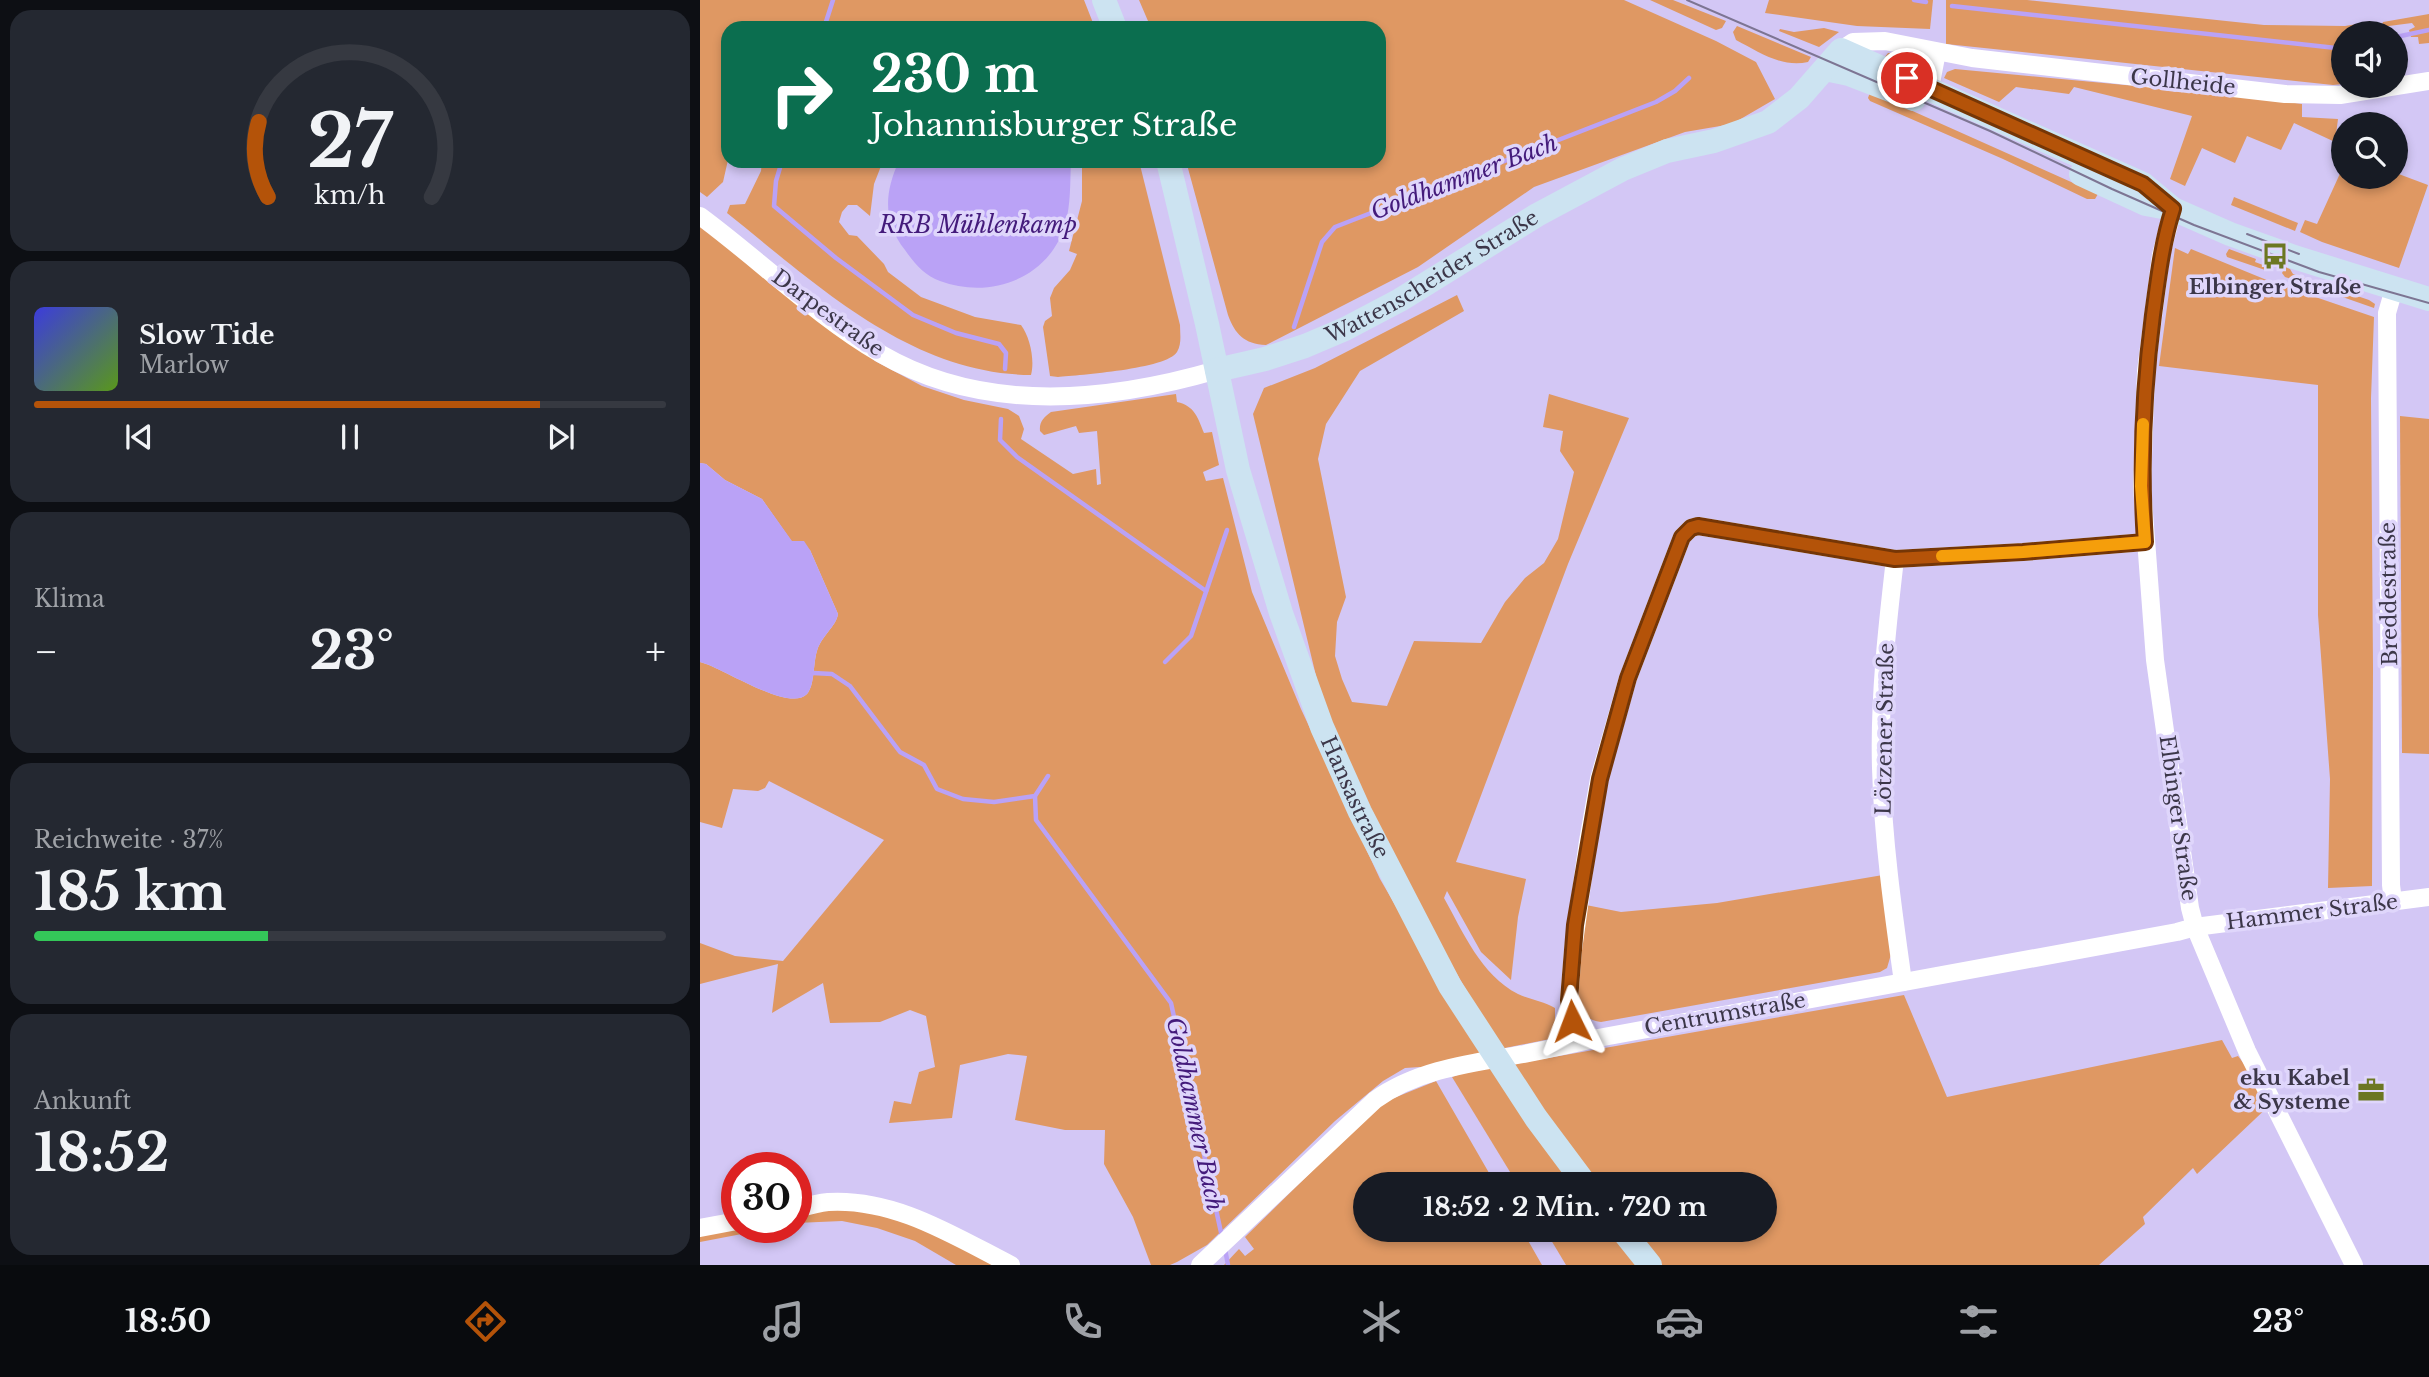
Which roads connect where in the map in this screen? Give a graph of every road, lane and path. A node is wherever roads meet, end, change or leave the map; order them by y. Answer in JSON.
{"nodes":[{"id":1,"x":1104,"y":0,"type":"edge"},
{"id":2,"x":1122,"y":0,"type":"edge"},
{"id":3,"x":1112,"y":21,"type":"edge"},
{"id":4,"x":1130,"y":21,"type":"edge"},
{"id":5,"x":1937,"y":52,"type":"junction"},
{"id":6,"x":1833,"y":59,"type":"junction"},
{"id":7,"x":2429,"y":81,"type":"edge"},
{"id":8,"x":1930,"y":88,"type":"junction"},
{"id":9,"x":1170,"y":168,"type":"edge"},
{"id":10,"x":2173,"y":209,"type":"junction"},
{"id":11,"x":700,"y":216,"type":"edge"},
{"id":12,"x":2393,"y":289,"type":"junction"},
{"id":13,"x":2429,"y":299,"type":"edge"},
{"id":14,"x":1217,"y":370,"type":"junction"},
{"id":15,"x":2145,"y":542,"type":"junction"},
{"id":16,"x":1895,"y":559,"type":"junction"},
{"id":17,"x":2429,"y":897,"type":"edge"},
{"id":18,"x":2393,"y":901,"type":"junction"},
{"id":19,"x":2194,"y":927,"type":"junction"},
{"id":20,"x":1903,"y":982,"type":"junction"},
{"id":21,"x":1574,"y":1043,"type":"junction"},
{"id":22,"x":1576,"y":1172,"type":"edge"},
{"id":23,"x":812,"y":1205,"type":"edge"},
{"id":24,"x":721,"y":1224,"type":"edge"},
{"id":25,"x":700,"y":1228,"type":"edge"},
{"id":26,"x":1632,"y":1242,"type":"edge"},
{"id":27,"x":1010,"y":1265,"type":"edge"},
{"id":28,"x":1200,"y":1265,"type":"edge"},
{"id":29,"x":1650,"y":1265,"type":"edge"},
{"id":30,"x":2354,"y":1265,"type":"edge"}],
"edges":[{"from":1,"to":3,"type":"main road"},
{"from":2,"to":4,"type":"main road"},
{"from":5,"to":6,"type":"street","name":"Gollheide"},
{"from":5,"to":7,"type":"street","name":"Gollheide"},
{"from":5,"to":8,"type":"street"},
{"from":6,"to":8,"type":"main road"},
{"from":6,"to":10,"type":"main road"},
{"from":6,"to":14,"type":"main road","name":"Wattenscheider Straße"},
{"from":8,"to":10,"type":"main road"},
{"from":9,"to":14,"type":"main road"},
{"from":10,"to":12,"type":"main road"},
{"from":10,"to":15,"type":"street","name":"Elbinger Straße"},
{"from":11,"to":14,"type":"street","name":"Darpestraße"},
{"from":12,"to":13,"type":"main road"},
{"from":12,"to":18,"type":"street","name":"Breddestraße"},
{"from":14,"to":22,"type":"main road","name":"Hansastraße"},
{"from":15,"to":16,"type":"street"},
{"from":15,"to":19,"type":"street","name":"Elbinger Straße"},
{"from":16,"to":20,"type":"street","name":"Lötzener Straße"},
{"from":16,"to":21,"type":"street"},
{"from":17,"to":18,"type":"street","name":"Hammer Straße"},
{"from":18,"to":19,"type":"street","name":"Hammer Straße"},
{"from":19,"to":20,"type":"street","name":"Centrumstraße"},
{"from":19,"to":30,"type":"street"},
{"from":20,"to":21,"type":"street","name":"Centrumstraße"},
{"from":21,"to":28,"type":"street","name":"Centrumstraße"},
{"from":23,"to":27,"type":"street"},
{"from":24,"to":25,"type":"street"},
{"from":26,"to":29,"type":"main road"}]}
